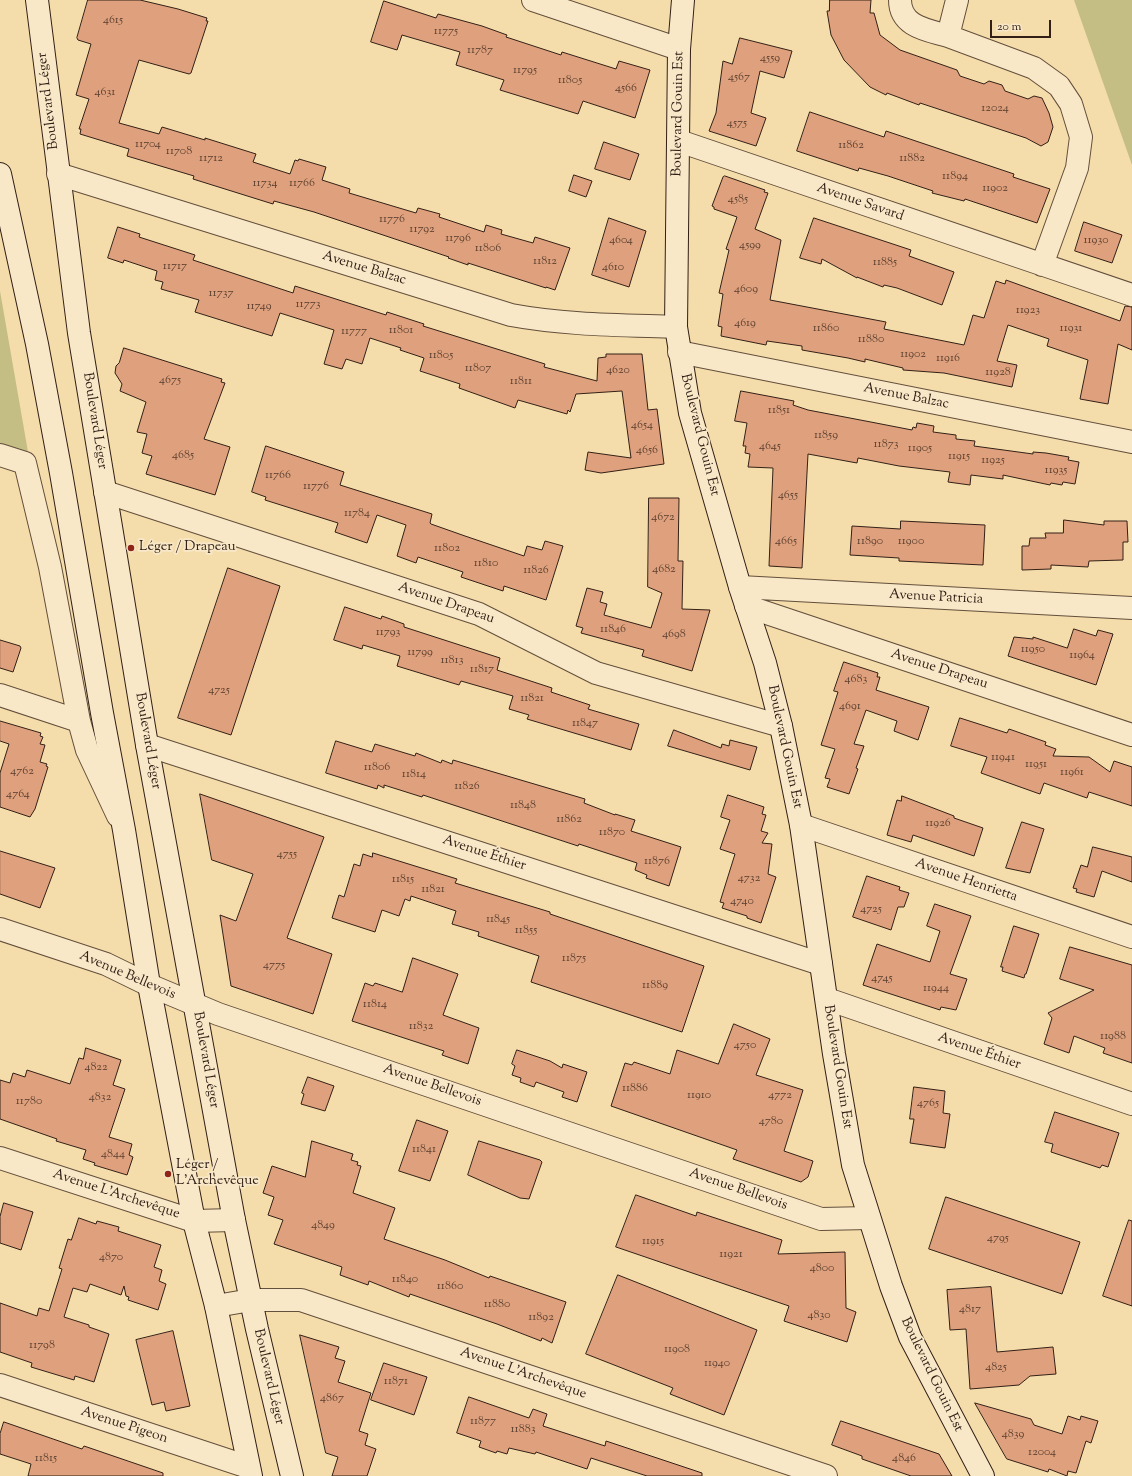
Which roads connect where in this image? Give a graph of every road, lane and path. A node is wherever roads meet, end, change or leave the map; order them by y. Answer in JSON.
{"nodes":[{"id":1,"x":37,"y":0,"type":"edge"},
{"id":2,"x":533,"y":0,"type":"edge"},
{"id":3,"x":683,"y":0,"type":"edge"},
{"id":4,"x":900,"y":0,"type":"edge"},
{"id":5,"x":957,"y":0,"type":"edge"},
{"id":6,"x":948,"y":36,"type":"junction"},
{"id":7,"x":679,"y":49,"type":"junction"},
{"id":8,"x":678,"y":141,"type":"junction"},
{"id":9,"x":0,"y":174,"type":"edge"},
{"id":10,"x":58,"y":174,"type":"junction"},
{"id":11,"x":1042,"y":265,"type":"junction"},
{"id":12,"x":1132,"y":295,"type":"edge"},
{"id":13,"x":676,"y":327,"type":"junction"},
{"id":14,"x":679,"y":352,"type":"junction"},
{"id":15,"x":1132,"y":442,"type":"edge"},
{"id":16,"x":0,"y":455,"type":"edge"},
{"id":17,"x":106,"y":492,"type":"junction"},
{"id":18,"x":743,"y":597,"type":"junction"},
{"id":19,"x":1132,"y":608,"type":"edge"},
{"id":20,"x":0,"y":695,"type":"edge"},
{"id":21,"x":78,"y":721,"type":"junction"},
{"id":22,"x":781,"y":726,"type":"junction"},
{"id":23,"x":1132,"y":735,"type":"edge"},
{"id":24,"x":147,"y":745,"type":"junction"},
{"id":25,"x":801,"y":826,"type":"junction"},
{"id":26,"x":124,"y":830,"type":"junction"},
{"id":27,"x":0,"y":929,"type":"edge"},
{"id":28,"x":1132,"y":937,"type":"edge"},
{"id":29,"x":821,"y":964,"type":"junction"},
{"id":30,"x":148,"y":985,"type":"junction"},
{"id":31,"x":827,"y":999,"type":"junction"},
{"id":32,"x":196,"y":1005,"type":"junction"},
{"id":33,"x":1132,"y":1104,"type":"edge"},
{"id":34,"x":0,"y":1158,"type":"edge"},
{"id":35,"x":869,"y":1218,"type":"junction"},
{"id":36,"x":234,"y":1220,"type":"junction"},
{"id":37,"x":194,"y":1221,"type":"junction"},
{"id":38,"x":251,"y":1300,"type":"junction"},
{"id":39,"x":216,"y":1306,"type":"junction"},
{"id":40,"x":0,"y":1385,"type":"edge"},
{"id":41,"x":249,"y":1471,"type":"edge"},
{"id":42,"x":292,"y":1476,"type":"edge"},
{"id":43,"x":826,"y":1476,"type":"edge"},
{"id":44,"x":982,"y":1476,"type":"edge"}],
"edges":[{"from":1,"to":10,"type":"street","name":"Boulevard Léger"},
{"from":2,"to":7,"type":"street"},
{"from":3,"to":7,"type":"street","name":"Boulevard Gouin Est"},
{"from":4,"to":6,"type":"street"},
{"from":5,"to":6,"type":"street"},
{"from":6,"to":11,"type":"street"},
{"from":7,"to":8,"type":"street","name":"Boulevard Gouin Est"},
{"from":8,"to":11,"type":"street","name":"Avenue Savard"},
{"from":8,"to":13,"type":"street","name":"Boulevard Gouin Est"},
{"from":9,"to":26,"type":"street"},
{"from":10,"to":13,"type":"street","name":"Avenue Balzac"},
{"from":10,"to":17,"type":"street","name":"Boulevard Léger"},
{"from":11,"to":12,"type":"street","name":"Avenue Savard"},
{"from":13,"to":14,"type":"street","name":"Boulevard Gouin Est"},
{"from":14,"to":15,"type":"street","name":"Avenue Balzac"},
{"from":14,"to":18,"type":"street","name":"Boulevard Gouin Est"},
{"from":16,"to":21,"type":"street"},
{"from":17,"to":22,"type":"street","name":"Avenue Drapeau"},
{"from":17,"to":24,"type":"street","name":"Boulevard Léger"},
{"from":18,"to":19,"type":"street","name":"Avenue Patricia"},
{"from":18,"to":22,"type":"street","name":"Boulevard Gouin Est"},
{"from":18,"to":23,"type":"street","name":"Avenue Drapeau"},
{"from":20,"to":21,"type":"street"},
{"from":21,"to":26,"type":"street"},
{"from":22,"to":25,"type":"street","name":"Boulevard Gouin Est"},
{"from":24,"to":29,"type":"street","name":"Avenue Éthier"},
{"from":24,"to":32,"type":"street","name":"Boulevard Léger"},
{"from":25,"to":28,"type":"street","name":"Avenue Henrietta"},
{"from":25,"to":29,"type":"street","name":"Boulevard Gouin Est"},
{"from":26,"to":30,"type":"street"},
{"from":27,"to":30,"type":"street","name":"Avenue Bellevois"},
{"from":29,"to":31,"type":"street","name":"Boulevard Gouin Est"},
{"from":30,"to":32,"type":"street","name":"Avenue Bellevois"},
{"from":30,"to":37,"type":"street"},
{"from":31,"to":33,"type":"street","name":"Avenue Éthier"},
{"from":31,"to":35,"type":"street","name":"Boulevard Gouin Est"},
{"from":32,"to":35,"type":"street","name":"Avenue Bellevois"},
{"from":32,"to":36,"type":"street","name":"Boulevard Léger"},
{"from":34,"to":37,"type":"street","name":"Avenue L'Archevêque"},
{"from":35,"to":44,"type":"street","name":"Boulevard Gouin Est"},
{"from":36,"to":37,"type":"street","name":"Avenue L'Archevêque"},
{"from":36,"to":38,"type":"street","name":"Boulevard Léger"},
{"from":37,"to":39,"type":"street"},
{"from":38,"to":39,"type":"street","name":"Avenue L'Archevêque"},
{"from":38,"to":42,"type":"street","name":"Boulevard Léger"},
{"from":38,"to":43,"type":"street","name":"Avenue L'Archevêque"},
{"from":39,"to":41,"type":"street"},
{"from":40,"to":41,"type":"street","name":"Avenue Pigeon"}]}
